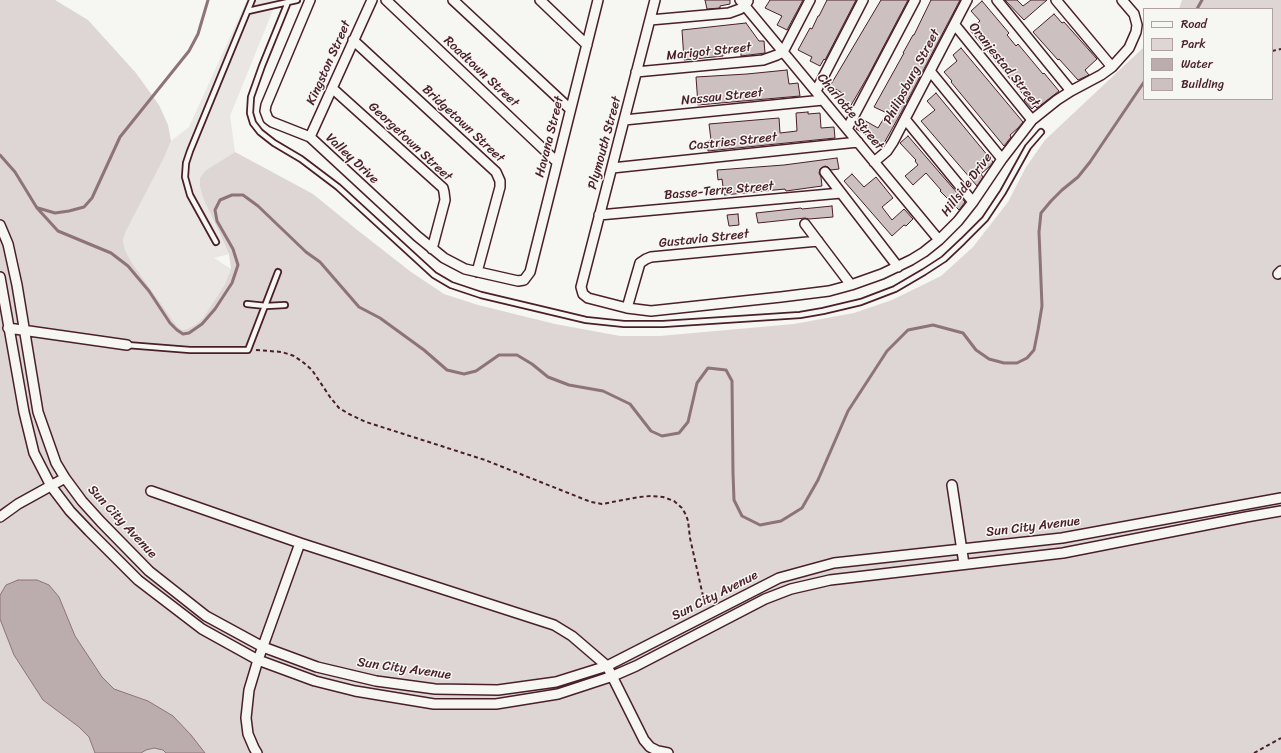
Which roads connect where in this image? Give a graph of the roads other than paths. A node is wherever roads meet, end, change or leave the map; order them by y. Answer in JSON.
{"nodes":[{"id":1,"x":252,"y":0,"type":"edge"},
{"id":2,"x":297,"y":0,"type":"edge"},
{"id":3,"x":310,"y":0,"type":"edge"},
{"id":4,"x":372,"y":0,"type":"edge"},
{"id":5,"x":386,"y":0,"type":"edge"},
{"id":6,"x":453,"y":0,"type":"edge"},
{"id":7,"x":540,"y":0,"type":"edge"},
{"id":8,"x":598,"y":0,"type":"edge"},
{"id":9,"x":655,"y":0,"type":"edge"},
{"id":10,"x":810,"y":0,"type":"edge"},
{"id":11,"x":863,"y":0,"type":"edge"},
{"id":12,"x":915,"y":0,"type":"edge"},
{"id":13,"x":967,"y":0,"type":"edge"},
{"id":14,"x":996,"y":0,"type":"edge"},
{"id":15,"x":1056,"y":0,"type":"edge"},
{"id":16,"x":1122,"y":0,"type":"edge"},
{"id":17,"x":288,"y":2,"type":"junction"},
{"id":18,"x":745,"y":2,"type":"edge"},
{"id":19,"x":248,"y":11,"type":"junction"},
{"id":20,"x":650,"y":20,"type":"junction"},
{"id":21,"x":955,"y":25,"type":"junction"},
{"id":22,"x":353,"y":40,"type":"junction"},
{"id":23,"x":586,"y":45,"type":"junction"},
{"id":24,"x":783,"y":52,"type":"junction"},
{"id":25,"x":1112,"y":67,"type":"junction"},
{"id":26,"x":930,"y":71,"type":"junction"},
{"id":27,"x":636,"y":72,"type":"junction"},
{"id":28,"x":332,"y":88,"type":"junction"},
{"id":29,"x":1071,"y":90,"type":"junction"},
{"id":30,"x":816,"y":91,"type":"junction"},
{"id":31,"x":823,"y":100,"type":"junction"},
{"id":32,"x":570,"y":109,"type":"junction"},
{"id":33,"x":905,"y":119,"type":"junction"},
{"id":34,"x":624,"y":120,"type":"junction"},
{"id":35,"x":1032,"y":120,"type":"junction"},
{"id":36,"x":847,"y":129,"type":"junction"},
{"id":37,"x":1041,"y":132,"type":"dead end"},
{"id":38,"x":310,"y":137,"type":"junction"},
{"id":39,"x":858,"y":142,"type":"junction"},
{"id":40,"x":1002,"y":159,"type":"junction"},
{"id":41,"x":557,"y":162,"type":"junction"},
{"id":42,"x":874,"y":162,"type":"junction"},
{"id":43,"x":612,"y":168,"type":"junction"},
{"id":44,"x":825,"y":172,"type":"dead end"},
{"id":45,"x":841,"y":193,"type":"junction"},
{"id":46,"x":974,"y":202,"type":"junction"},
{"id":47,"x":599,"y":215,"type":"junction"},
{"id":48,"x":805,"y":224,"type":"dead end"},
{"id":49,"x":0,"y":225,"type":"edge"},
{"id":50,"x":939,"y":240,"type":"junction"},
{"id":51,"x":818,"y":241,"type":"junction"},
{"id":52,"x":216,"y":242,"type":"dead end"},
{"id":53,"x":432,"y":249,"type":"junction"},
{"id":54,"x":898,"y":267,"type":"junction"},
{"id":55,"x":278,"y":272,"type":"dead end"},
{"id":56,"x":477,"y":272,"type":"junction"},
{"id":57,"x":0,"y":277,"type":"edge"},
{"id":58,"x":524,"y":280,"type":"joint"},
{"id":59,"x":851,"y":286,"type":"junction"},
{"id":60,"x":582,"y":292,"type":"joint"},
{"id":61,"x":247,"y":304,"type":"dead end"},
{"id":62,"x":285,"y":305,"type":"dead end"},
{"id":63,"x":266,"y":306,"type":"junction"},
{"id":64,"x":627,"y":308,"type":"junction"},
{"id":65,"x":8,"y":328,"type":"junction"},
{"id":66,"x":25,"y":330,"type":"junction"},
{"id":67,"x":127,"y":345,"type":"joint"},
{"id":68,"x":65,"y":478,"type":"junction"},
{"id":69,"x":952,"y":485,"type":"dead end"},
{"id":70,"x":50,"y":486,"type":"junction"},
{"id":71,"x":151,"y":491,"type":"dead end"},
{"id":72,"x":1281,"y":498,"type":"edge"},
{"id":73,"x":1281,"y":511,"type":"edge"},
{"id":74,"x":0,"y":517,"type":"edge"},
{"id":75,"x":300,"y":542,"type":"junction"},
{"id":76,"x":962,"y":549,"type":"junction"},
{"id":77,"x":964,"y":564,"type":"junction"},
{"id":78,"x":263,"y":647,"type":"junction"},
{"id":79,"x":258,"y":660,"type":"junction"},
{"id":80,"x":607,"y":666,"type":"junction"},
{"id":81,"x":613,"y":676,"type":"junction"},
{"id":82,"x":646,"y":750,"type":"edge"},
{"id":83,"x":257,"y":753,"type":"edge"},
{"id":84,"x":668,"y":753,"type":"edge"}],
"edges":[{"from":1,"to":19,"type":"lane"},
{"from":2,"to":17,"type":"lane"},
{"from":3,"to":38,"type":"street","name":"Valley Drive"},
{"from":4,"to":22,"type":"street","name":"Kingston Street"},
{"from":5,"to":41,"type":"street","name":"Roadtown Street"},
{"from":6,"to":32,"type":"street"},
{"from":7,"to":23,"type":"street"},
{"from":8,"to":23,"type":"street","name":"Havana Street"},
{"from":9,"to":20,"type":"street","name":"Plymouth Street"},
{"from":10,"to":24,"type":"street"},
{"from":11,"to":30,"type":"street"},
{"from":12,"to":36,"type":"street"},
{"from":13,"to":21,"type":"street","name":"Philipsburg Street"},
{"from":14,"to":29,"type":"street"},
{"from":15,"to":25,"type":"street"},
{"from":16,"to":25,"type":"street","name":"Hillside Drive"},
{"from":17,"to":19,"type":"lane"},
{"from":17,"to":37,"type":"lane"},
{"from":18,"to":20,"type":"street"},
{"from":18,"to":24,"type":"street","name":"Charlotte Street"},
{"from":19,"to":52,"type":"lane"},
{"from":20,"to":27,"type":"street","name":"Plymouth Street"},
{"from":21,"to":26,"type":"street","name":"Philipsburg Street"},
{"from":21,"to":35,"type":"street","name":"Oranjestad Street"},
{"from":22,"to":28,"type":"street","name":"Kingston Street"},
{"from":22,"to":56,"type":"street","name":"Bridgetown Street"},
{"from":23,"to":32,"type":"street","name":"Havana Street"},
{"from":24,"to":27,"type":"street","name":"Marigot Street"},
{"from":24,"to":30,"type":"street","name":"Charlotte Street"},
{"from":25,"to":29,"type":"street","name":"Hillside Drive"},
{"from":26,"to":33,"type":"street","name":"Philipsburg Street"},
{"from":26,"to":40,"type":"street"},
{"from":27,"to":34,"type":"street","name":"Plymouth Street"},
{"from":28,"to":38,"type":"street","name":"Kingston Street"},
{"from":28,"to":53,"type":"street","name":"Georgetown Street"},
{"from":29,"to":35,"type":"street","name":"Hillside Drive"},
{"from":30,"to":31,"type":"street","name":"Charlotte Street"},
{"from":31,"to":34,"type":"street","name":"Nassau Street"},
{"from":31,"to":36,"type":"street","name":"Charlotte Street"},
{"from":32,"to":41,"type":"street","name":"Havana Street"},
{"from":33,"to":42,"type":"street","name":"Philipsburg Street"},
{"from":33,"to":46,"type":"street"},
{"from":34,"to":43,"type":"street","name":"Plymouth Street"},
{"from":35,"to":40,"type":"street","name":"Hillside Drive"},
{"from":36,"to":39,"type":"street","name":"Charlotte Street"},
{"from":38,"to":53,"type":"street","name":"Valley Drive"},
{"from":39,"to":42,"type":"street","name":"Charlotte Street"},
{"from":39,"to":43,"type":"street","name":"Castries Street"},
{"from":40,"to":46,"type":"street","name":"Hillside Drive"},
{"from":41,"to":58,"type":"street","name":"Havana Street"},
{"from":42,"to":50,"type":"street","name":"Charlotte Street"},
{"from":43,"to":47,"type":"street","name":"Plymouth Street"},
{"from":44,"to":45,"type":"street"},
{"from":45,"to":47,"type":"street","name":"Basse-Terre Street"},
{"from":45,"to":54,"type":"street"},
{"from":46,"to":50,"type":"street","name":"Hillside Drive"},
{"from":47,"to":60,"type":"street","name":"Plymouth Street"},
{"from":48,"to":51,"type":"street"},
{"from":49,"to":66,"type":"street","name":"Sun City Avenue"},
{"from":50,"to":54,"type":"street","name":"Hillside Drive"},
{"from":51,"to":59,"type":"street"},
{"from":51,"to":64,"type":"street","name":"Gustavia Street"},
{"from":53,"to":56,"type":"street","name":"Valley Drive"},
{"from":54,"to":59,"type":"street","name":"Hillside Drive"},
{"from":55,"to":63,"type":"lane"},
{"from":56,"to":58,"type":"street","name":"Valley Drive"},
{"from":57,"to":65,"type":"street","name":"Sun City Avenue"},
{"from":59,"to":64,"type":"street","name":"Hillside Drive"},
{"from":60,"to":64,"type":"street","name":"Hillside Drive"},
{"from":61,"to":63,"type":"lane"},
{"from":62,"to":63,"type":"lane"},
{"from":63,"to":67,"type":"lane"},
{"from":65,"to":66,"type":"street"},
{"from":65,"to":70,"type":"street","name":"Sun City Avenue"},
{"from":66,"to":67,"type":"street"},
{"from":66,"to":68,"type":"street","name":"Sun City Avenue"},
{"from":68,"to":70,"type":"street"},
{"from":68,"to":78,"type":"street","name":"Sun City Avenue"},
{"from":69,"to":76,"type":"street"},
{"from":70,"to":74,"type":"street"},
{"from":70,"to":79,"type":"street","name":"Sun City Avenue"},
{"from":71,"to":75,"type":"street"},
{"from":72,"to":76,"type":"street","name":"Sun City Avenue"},
{"from":73,"to":77,"type":"street","name":"Sun City Avenue"},
{"from":75,"to":78,"type":"street"},
{"from":75,"to":80,"type":"street"},
{"from":76,"to":77,"type":"street"},
{"from":76,"to":80,"type":"street","name":"Sun City Avenue"},
{"from":77,"to":81,"type":"street","name":"Sun City Avenue"},
{"from":78,"to":79,"type":"street"},
{"from":78,"to":80,"type":"street","name":"Sun City Avenue"},
{"from":79,"to":81,"type":"street","name":"Sun City Avenue"},
{"from":79,"to":83,"type":"street"},
{"from":80,"to":81,"type":"street"},
{"from":81,"to":82,"type":"street"},
{"from":82,"to":84,"type":"street"}]}
